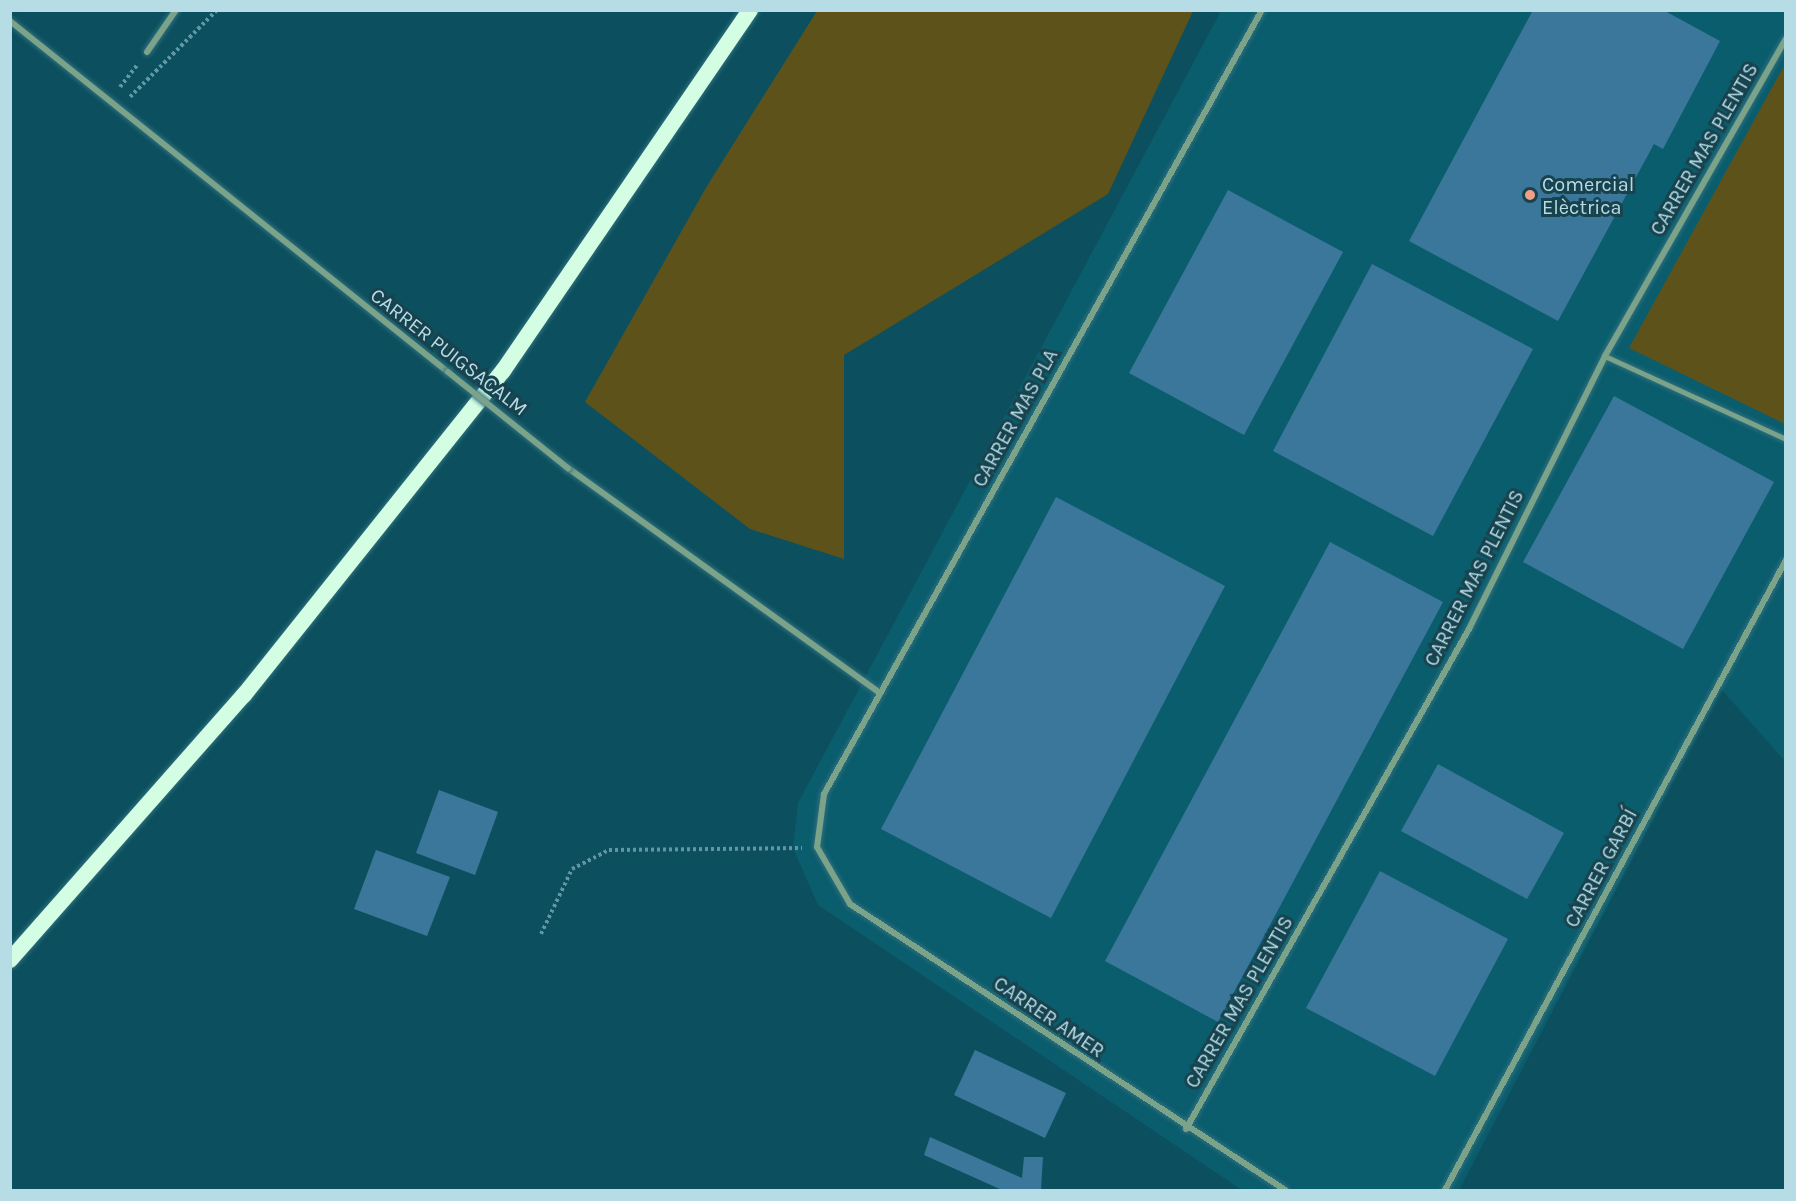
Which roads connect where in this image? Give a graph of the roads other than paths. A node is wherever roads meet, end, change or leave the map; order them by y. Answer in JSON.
{"nodes":[{"id":1,"x":176,"y":10,"type":"edge"},
{"id":2,"x":750,"y":10,"type":"edge"},
{"id":3,"x":1262,"y":10,"type":"edge"},
{"id":4,"x":10,"y":21,"type":"edge"},
{"id":5,"x":1785,"y":39,"type":"edge"},
{"id":6,"x":147,"y":52,"type":"road end"},
{"id":7,"x":1605,"y":356,"type":"junction"},
{"id":8,"x":1785,"y":439,"type":"edge"},
{"id":9,"x":1785,"y":560,"type":"edge"},
{"id":10,"x":880,"y":693,"type":"junction"},
{"id":11,"x":818,"y":848,"type":"joint"},
{"id":12,"x":10,"y":960,"type":"edge"},
{"id":13,"x":1186,"y":1128,"type":"junction"},
{"id":14,"x":1285,"y":1191,"type":"edge"},
{"id":15,"x":1445,"y":1191,"type":"edge"}],
"edges":[{"from":1,"to":6,"type":"street"},
{"from":2,"to":12,"type":"highway"},
{"from":3,"to":10,"type":"street","name":"CARRER MAS PLA"},
{"from":4,"to":10,"type":"street","name":"CARRER PUIGSACALM","bridge":true},
{"from":5,"to":7,"type":"street","name":"CARRER MAS PLENTIS"},
{"from":7,"to":8,"type":"lane"},
{"from":7,"to":13,"type":"street","name":"CARRER MAS PLENTIS"},
{"from":9,"to":15,"type":"street","name":"CARRER GARBÍ"},
{"from":10,"to":11,"type":"street","name":"CARRER MAS PLA"},
{"from":11,"to":13,"type":"street","name":"CARRER AMER"},
{"from":13,"to":14,"type":"street","name":"CARRER AMER"}]}
